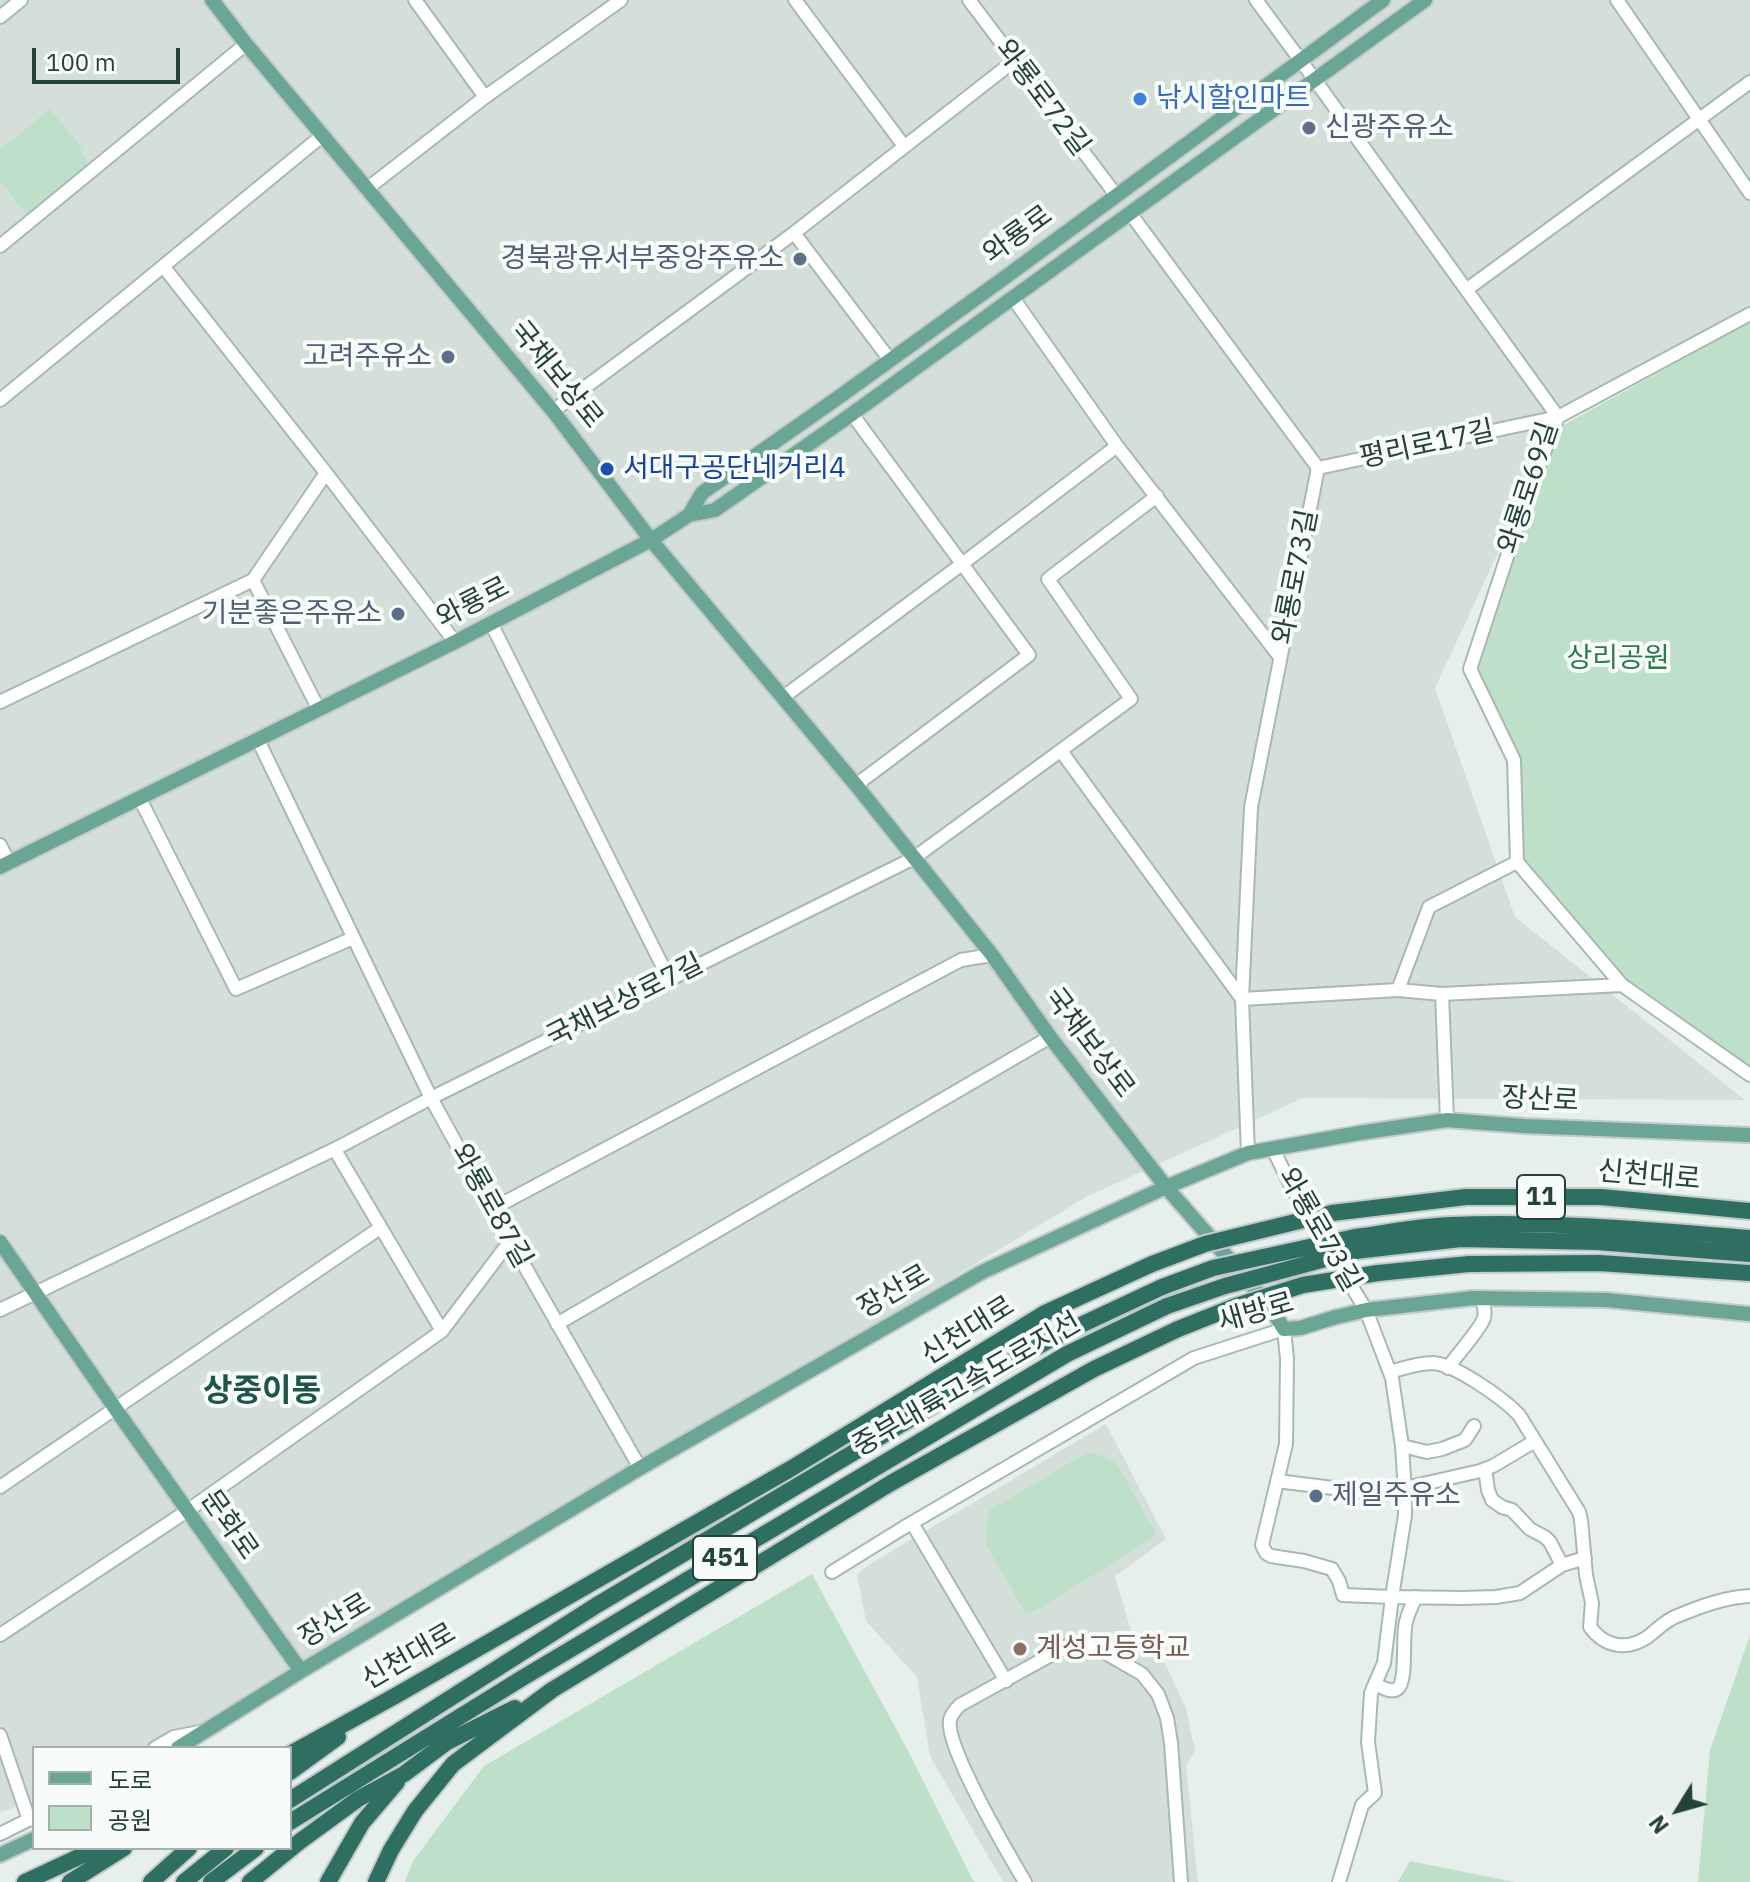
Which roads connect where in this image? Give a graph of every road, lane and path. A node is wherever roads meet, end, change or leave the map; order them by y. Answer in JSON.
{"nodes":[{"id":1,"x":21,"y":0,"type":"edge"},
{"id":2,"x":212,"y":0,"type":"edge"},
{"id":3,"x":415,"y":0,"type":"edge"},
{"id":4,"x":621,"y":0,"type":"edge"},
{"id":5,"x":795,"y":0,"type":"edge"},
{"id":6,"x":969,"y":0,"type":"edge"},
{"id":7,"x":1256,"y":0,"type":"edge"},
{"id":8,"x":1383,"y":0,"type":"edge"},
{"id":9,"x":1425,"y":0,"type":"edge"},
{"id":10,"x":1617,"y":0,"type":"edge"},
{"id":11,"x":0,"y":17,"type":"edge"},
{"id":12,"x":246,"y":44,"type":"junction"},
{"id":13,"x":1014,"y":61,"type":"junction"},
{"id":14,"x":1301,"y":61,"type":"junction"},
{"id":15,"x":1315,"y":80,"type":"junction"},
{"id":16,"x":1750,"y":82,"type":"edge"},
{"id":17,"x":485,"y":97,"type":"junction"},
{"id":18,"x":1699,"y":118,"type":"junction"},
{"id":19,"x":323,"y":135,"type":"junction"},
{"id":20,"x":904,"y":146,"type":"junction"},
{"id":21,"x":368,"y":188,"type":"junction"},
{"id":22,"x":1750,"y":193,"type":"edge"},
{"id":23,"x":1116,"y":195,"type":"junction"},
{"id":24,"x":1130,"y":213,"type":"junction"},
{"id":25,"x":794,"y":233,"type":"junction"},
{"id":26,"x":0,"y":246,"type":"edge"},
{"id":27,"x":163,"y":266,"type":"junction"},
{"id":28,"x":1466,"y":290,"type":"junction"},
{"id":29,"x":1013,"y":298,"type":"junction"},
{"id":30,"x":1750,"y":314,"type":"edge"},
{"id":31,"x":890,"y":360,"type":"junction"},
{"id":32,"x":0,"y":400,"type":"edge"},
{"id":33,"x":553,"y":411,"type":"junction"},
{"id":34,"x":852,"y":414,"type":"junction"},
{"id":35,"x":1558,"y":417,"type":"junction"},
{"id":36,"x":1117,"y":446,"type":"junction"},
{"id":37,"x":1318,"y":468,"type":"junction"},
{"id":38,"x":326,"y":473,"type":"junction"},
{"id":39,"x":1157,"y":496,"type":"junction"},
{"id":40,"x":689,"y":515,"type":"junction"},
{"id":41,"x":651,"y":540,"type":"junction"},
{"id":42,"x":962,"y":564,"type":"junction"},
{"id":43,"x":253,"y":580,"type":"junction"},
{"id":44,"x":491,"y":623,"type":"junction"},
{"id":45,"x":455,"y":642,"type":"junction"},
{"id":46,"x":1280,"y":657,"type":"junction"},
{"id":47,"x":782,"y":698,"type":"junction"},
{"id":48,"x":0,"y":702,"type":"edge"},
{"id":49,"x":319,"y":710,"type":"junction"},
{"id":50,"x":258,"y":740,"type":"junction"},
{"id":51,"x":1061,"y":751,"type":"junction"},
{"id":52,"x":856,"y":785,"type":"junction"},
{"id":53,"x":140,"y":799,"type":"junction"},
{"id":54,"x":0,"y":845,"type":"edge"},
{"id":55,"x":914,"y":858,"type":"junction"},
{"id":56,"x":1517,"y":862,"type":"junction"},
{"id":57,"x":5,"y":865,"type":"edge"},
{"id":58,"x":353,"y":938,"type":"junction"},
{"id":59,"x":992,"y":955,"type":"junction"},
{"id":60,"x":669,"y":979,"type":"junction"},
{"id":61,"x":1622,"y":985,"type":"junction"},
{"id":62,"x":1398,"y":990,"type":"junction"},
{"id":63,"x":1442,"y":994,"type":"junction"},
{"id":64,"x":1242,"y":999,"type":"junction"},
{"id":65,"x":1050,"y":1037,"type":"junction"},
{"id":66,"x":1750,"y":1075,"type":"edge"},
{"id":67,"x":431,"y":1098,"type":"junction"},
{"id":68,"x":1447,"y":1120,"type":"junction"},
{"id":69,"x":1684,"y":1132,"type":"junction"},
{"id":70,"x":1750,"y":1135,"type":"edge"},
{"id":71,"x":1750,"y":1146,"type":"edge"},
{"id":72,"x":337,"y":1148,"type":"junction"},
{"id":73,"x":1273,"y":1149,"type":"junction"},
{"id":74,"x":1248,"y":1153,"type":"junction"},
{"id":75,"x":1166,"y":1187,"type":"junction"},
{"id":76,"x":492,"y":1209,"type":"junction"},
{"id":77,"x":1750,"y":1211,"type":"edge"},
{"id":78,"x":380,"y":1228,"type":"junction"},
{"id":79,"x":1750,"y":1238,"type":"edge"},
{"id":80,"x":510,"y":1241,"type":"junction"},
{"id":81,"x":0,"y":1242,"type":"edge"},
{"id":82,"x":1355,"y":1244,"type":"junction"},
{"id":83,"x":1750,"y":1254,"type":"edge"},
{"id":84,"x":1750,"y":1273,"type":"edge"},
{"id":85,"x":34,"y":1293,"type":"junction"},
{"id":86,"x":1482,"y":1298,"type":"junction"},
{"id":87,"x":0,"y":1310,"type":"edge"},
{"id":88,"x":1366,"y":1310,"type":"junction"},
{"id":89,"x":1750,"y":1314,"type":"edge"},
{"id":90,"x":557,"y":1324,"type":"junction"},
{"id":91,"x":1284,"y":1329,"type":"junction"},
{"id":92,"x":442,"y":1331,"type":"junction"},
{"id":93,"x":1448,"y":1368,"type":"junction"},
{"id":94,"x":1390,"y":1372,"type":"junction"},
{"id":95,"x":115,"y":1408,"type":"junction"},
{"id":96,"x":1474,"y":1426,"type":"dead end"},
{"id":97,"x":1535,"y":1441,"type":"junction"},
{"id":98,"x":1402,"y":1446,"type":"junction"},
{"id":99,"x":640,"y":1468,"type":"junction"},
{"id":100,"x":1485,"y":1469,"type":"junction"},
{"id":101,"x":1277,"y":1481,"type":"junction"},
{"id":102,"x":0,"y":1487,"type":"edge"},
{"id":103,"x":1405,"y":1488,"type":"junction"},
{"id":104,"x":187,"y":1511,"type":"junction"},
{"id":105,"x":912,"y":1523,"type":"junction"},
{"id":106,"x":1585,"y":1558,"type":"junction"},
{"id":107,"x":1562,"y":1565,"type":"junction"},
{"id":108,"x":832,"y":1572,"type":"dead end"},
{"id":109,"x":1750,"y":1596,"type":"edge"},
{"id":110,"x":1392,"y":1597,"type":"junction"},
{"id":111,"x":1416,"y":1597,"type":"junction"},
{"id":112,"x":0,"y":1635,"type":"edge"},
{"id":113,"x":301,"y":1671,"type":"junction"},
{"id":114,"x":1006,"y":1681,"type":"junction"},
{"id":115,"x":1375,"y":1684,"type":"junction"},
{"id":116,"x":552,"y":1690,"type":"junction"},
{"id":117,"x":395,"y":1696,"type":"junction"},
{"id":118,"x":203,"y":1732,"type":"junction"},
{"id":119,"x":0,"y":1735,"type":"edge"},
{"id":120,"x":158,"y":1746,"type":"edge"},
{"id":121,"x":181,"y":1746,"type":"edge"},
{"id":122,"x":292,"y":1753,"type":"edge"},
{"id":123,"x":292,"y":1771,"type":"edge"},
{"id":124,"x":404,"y":1774,"type":"junction"},
{"id":125,"x":292,"y":1799,"type":"edge"},
{"id":126,"x":32,"y":1819,"type":"edge"},
{"id":127,"x":292,"y":1821,"type":"edge"},
{"id":128,"x":0,"y":1834,"type":"edge"},
{"id":129,"x":32,"y":1840,"type":"edge"},
{"id":130,"x":292,"y":1848,"type":"edge"},
{"id":131,"x":94,"y":1850,"type":"edge"},
{"id":132,"x":121,"y":1850,"type":"edge"},
{"id":133,"x":187,"y":1850,"type":"edge"},
{"id":134,"x":224,"y":1850,"type":"edge"},
{"id":135,"x":253,"y":1850,"type":"edge"},
{"id":136,"x":289,"y":1850,"type":"edge"},
{"id":137,"x":0,"y":1855,"type":"edge"},
{"id":138,"x":25,"y":1882,"type":"edge"},
{"id":139,"x":70,"y":1882,"type":"edge"},
{"id":140,"x":151,"y":1882,"type":"edge"},
{"id":141,"x":184,"y":1882,"type":"edge"},
{"id":142,"x":211,"y":1882,"type":"edge"},
{"id":143,"x":250,"y":1882,"type":"edge"},
{"id":144,"x":328,"y":1882,"type":"edge"},
{"id":145,"x":376,"y":1882,"type":"edge"},
{"id":146,"x":1025,"y":1882,"type":"edge"},
{"id":147,"x":1181,"y":1882,"type":"edge"},
{"id":148,"x":1339,"y":1882,"type":"edge"}],
"edges":[{"from":1,"to":11,"type":"street"},
{"from":2,"to":12,"type":"main road","name":"국채보상로"},
{"from":3,"to":17,"type":"street"},
{"from":4,"to":17,"type":"street"},
{"from":5,"to":20,"type":"street"},
{"from":6,"to":13,"type":"street","name":"와룡로72길"},
{"from":7,"to":14,"type":"street","name":"와룡로69길"},
{"from":8,"to":14,"type":"main road","name":"와룡로"},
{"from":9,"to":15,"type":"main road","name":"와룡로"},
{"from":10,"to":18,"type":"street"},
{"from":12,"to":19,"type":"main road","name":"국채보상로"},
{"from":12,"to":26,"type":"street"},
{"from":13,"to":20,"type":"street"},
{"from":13,"to":23,"type":"street","name":"와룡로72길"},
{"from":14,"to":15,"type":"street","name":"와룡로69길"},
{"from":14,"to":23,"type":"main road","name":"와룡로"},
{"from":15,"to":24,"type":"main road","name":"와룡로"},
{"from":15,"to":28,"type":"street","name":"와룡로69길"},
{"from":16,"to":18,"type":"street"},
{"from":17,"to":21,"type":"street"},
{"from":18,"to":22,"type":"street"},
{"from":18,"to":28,"type":"street"},
{"from":19,"to":21,"type":"main road","name":"국채보상로"},
{"from":19,"to":27,"type":"street"},
{"from":20,"to":25,"type":"street"},
{"from":21,"to":33,"type":"main road","name":"국채보상로"},
{"from":23,"to":31,"type":"main road","name":"와룡로"},
{"from":24,"to":29,"type":"main road","name":"와룡로"},
{"from":24,"to":37,"type":"street"},
{"from":25,"to":31,"type":"street"},
{"from":25,"to":33,"type":"street"},
{"from":27,"to":32,"type":"street"},
{"from":27,"to":38,"type":"street"},
{"from":28,"to":35,"type":"street","name":"와룡로69길"},
{"from":29,"to":34,"type":"main road","name":"와룡로"},
{"from":29,"to":36,"type":"street"},
{"from":30,"to":35,"type":"street","name":"평리로17길"},
{"from":31,"to":40,"type":"main road","name":"와룡로"},
{"from":33,"to":41,"type":"main road","name":"국채보상로"},
{"from":34,"to":40,"type":"main road","name":"와룡로"},
{"from":34,"to":42,"type":"street"},
{"from":35,"to":37,"type":"street","name":"평리로17길"},
{"from":35,"to":56,"type":"street","name":"와룡로69길"},
{"from":36,"to":39,"type":"street"},
{"from":36,"to":42,"type":"street"},
{"from":37,"to":46,"type":"street","name":"와룡로73길"},
{"from":38,"to":43,"type":"street"},
{"from":38,"to":45,"type":"street"},
{"from":39,"to":46,"type":"street"},
{"from":39,"to":51,"type":"street","name":"국채보상로7길"},
{"from":40,"to":41,"type":"main road","name":"와룡로"},
{"from":41,"to":44,"type":"main road","name":"와룡로"},
{"from":41,"to":47,"type":"main road","name":"국채보상로"},
{"from":42,"to":47,"type":"street"},
{"from":42,"to":52,"type":"street"},
{"from":43,"to":48,"type":"street"},
{"from":43,"to":49,"type":"street"},
{"from":44,"to":45,"type":"main road","name":"와룡로"},
{"from":44,"to":60,"type":"street"},
{"from":45,"to":49,"type":"main road","name":"와룡로"},
{"from":46,"to":64,"type":"street","name":"와룡로73길"},
{"from":47,"to":52,"type":"main road","name":"국채보상로"},
{"from":49,"to":50,"type":"main road","name":"와룡로"},
{"from":50,"to":53,"type":"main road","name":"와룡로"},
{"from":50,"to":58,"type":"street","name":"와룡로87길"},
{"from":51,"to":55,"type":"street","name":"국채보상로7길"},
{"from":51,"to":64,"type":"street"},
{"from":52,"to":55,"type":"main road","name":"국채보상로"},
{"from":53,"to":57,"type":"main road","name":"와룡로"},
{"from":53,"to":58,"type":"street"},
{"from":54,"to":57,"type":"street"},
{"from":55,"to":59,"type":"main road","name":"국채보상로"},
{"from":55,"to":60,"type":"street","name":"국채보상로7길"},
{"from":56,"to":61,"type":"street"},
{"from":56,"to":62,"type":"street"},
{"from":58,"to":67,"type":"street","name":"와룡로87길"},
{"from":59,"to":65,"type":"main road","name":"국채보상로"},
{"from":59,"to":76,"type":"street"},
{"from":60,"to":67,"type":"street","name":"국채보상로7길"},
{"from":61,"to":63,"type":"street"},
{"from":61,"to":66,"type":"street"},
{"from":62,"to":63,"type":"street"},
{"from":62,"to":64,"type":"street"},
{"from":63,"to":68,"type":"street"},
{"from":64,"to":74,"type":"street","name":"와룡로73길"},
{"from":65,"to":75,"type":"main road","name":"국채보상로"},
{"from":65,"to":90,"type":"street"},
{"from":67,"to":72,"type":"street","name":"국채보상로7길"},
{"from":67,"to":76,"type":"street","name":"와룡로87길"},
{"from":68,"to":69,"type":"main road","name":"장산로"},
{"from":68,"to":73,"type":"main road","name":"장산로"},
{"from":69,"to":70,"type":"main road","name":"장산로"},
{"from":69,"to":71,"type":"main road","name":"장산로"},
{"from":72,"to":78,"type":"street"},
{"from":72,"to":85,"type":"street","name":"국채보상로7길"},
{"from":73,"to":74,"type":"main road","name":"장산로"},
{"from":73,"to":88,"type":"street","name":"와룡로73길"},
{"from":74,"to":75,"type":"main road","name":"장산로"},
{"from":75,"to":91,"type":"main road","name":"국채보상로"},
{"from":75,"to":99,"type":"main road","name":"장산로"},
{"from":76,"to":80,"type":"street","name":"와룡로87길"},
{"from":77,"to":117,"type":"highway","name":"신천대로","number":"11","bridge":true},
{"from":78,"to":92,"type":"street"},
{"from":78,"to":95,"type":"street"},
{"from":79,"to":82,"type":"highway","name":"중부내륙고속도로지선","number":"451"},
{"from":80,"to":90,"type":"street","name":"와룡로87길"},
{"from":80,"to":92,"type":"street"},
{"from":81,"to":85,"type":"main road","name":"문화로"},
{"from":82,"to":83,"type":"highway","name":"중부내륙고속도로지선","number":"451"},
{"from":82,"to":125,"type":"highway","name":"중부내륙고속도로지선","number":"451","bridge":true},
{"from":82,"to":127,"type":"highway","name":"중부내륙고속도로지선","number":"451","bridge":true},
{"from":84,"to":116,"type":"highway","bridge":true},
{"from":85,"to":87,"type":"street","name":"국채보상로7길"},
{"from":85,"to":95,"type":"main road","name":"문화로"},
{"from":86,"to":88,"type":"main road","name":"새방로"},
{"from":86,"to":89,"type":"main road","name":"새방로"},
{"from":86,"to":93,"type":"street"},
{"from":88,"to":91,"type":"main road","name":"새방로"},
{"from":88,"to":94,"type":"street","name":"와룡로73길"},
{"from":90,"to":99,"type":"street","name":"와룡로87길"},
{"from":91,"to":101,"type":"street"},
{"from":91,"to":105,"type":"street","name":"새방로"},
{"from":92,"to":104,"type":"street"},
{"from":93,"to":94,"type":"street"},
{"from":93,"to":97,"type":"street"},
{"from":94,"to":98,"type":"street","name":"와룡로73길"},
{"from":95,"to":102,"type":"street"},
{"from":95,"to":104,"type":"main road","name":"문화로"},
{"from":96,"to":98,"type":"street"},
{"from":97,"to":100,"type":"street"},
{"from":97,"to":106,"type":"street"},
{"from":98,"to":103,"type":"street","name":"와룡로73길"},
{"from":99,"to":113,"type":"main road","name":"장산로"},
{"from":100,"to":103,"type":"street"},
{"from":100,"to":107,"type":"street"},
{"from":101,"to":103,"type":"street"},
{"from":101,"to":110,"type":"street"},
{"from":103,"to":110,"type":"street","name":"와룡로73길"},
{"from":104,"to":112,"type":"street"},
{"from":104,"to":113,"type":"main road","name":"문화로"},
{"from":105,"to":108,"type":"street","name":"새방로"},
{"from":105,"to":114,"type":"street"},
{"from":106,"to":107,"type":"street"},
{"from":106,"to":109,"type":"street"},
{"from":107,"to":111,"type":"street"},
{"from":110,"to":111,"type":"street"},
{"from":110,"to":115,"type":"street","name":"와룡로73길"},
{"from":111,"to":115,"type":"street"},
{"from":113,"to":118,"type":"main road","name":"장산로"},
{"from":114,"to":146,"type":"street"},
{"from":114,"to":147,"type":"street"},
{"from":115,"to":148,"type":"street","name":"와룡로73길"},
{"from":116,"to":124,"type":"highway"},
{"from":116,"to":145,"type":"highway"},
{"from":117,"to":122,"type":"highway","name":"신천대로"},
{"from":117,"to":123,"type":"highway"},
{"from":118,"to":120,"type":"street","name":"장산로"},
{"from":118,"to":121,"type":"main road","name":"장산로"},
{"from":119,"to":126,"type":"street"},
{"from":124,"to":130,"type":"highway"},
{"from":124,"to":144,"type":"highway"},
{"from":126,"to":128,"type":"street"},
{"from":129,"to":137,"type":"main road"},
{"from":131,"to":138,"type":"highway"},
{"from":132,"to":139,"type":"highway"},
{"from":133,"to":140,"type":"highway"},
{"from":134,"to":141,"type":"highway"},
{"from":135,"to":142,"type":"highway"},
{"from":136,"to":143,"type":"highway"}]}
